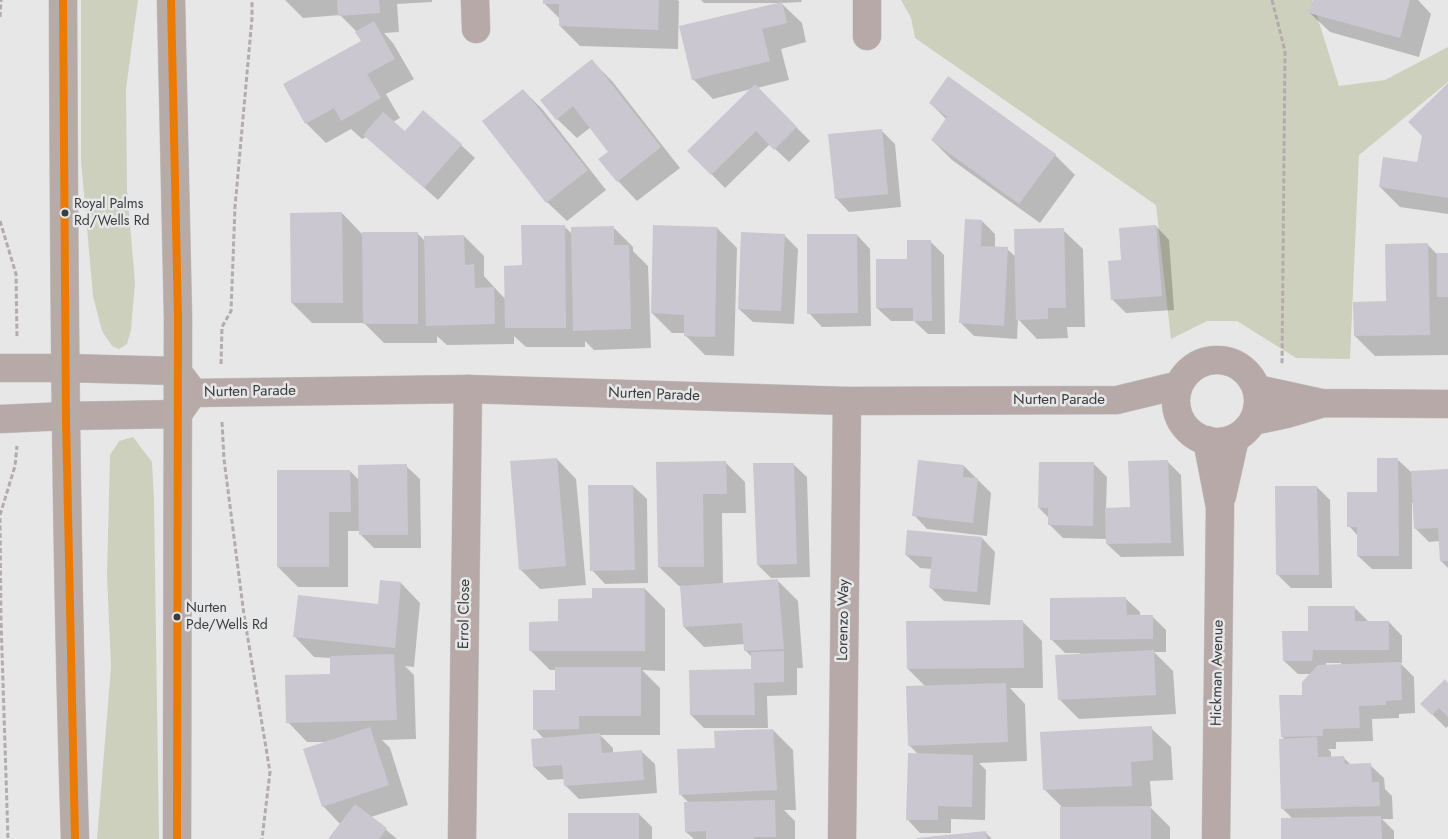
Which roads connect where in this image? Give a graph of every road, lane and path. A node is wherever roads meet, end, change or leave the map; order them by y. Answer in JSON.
{"nodes":[{"id":1,"x":1,"y":0,"type":"edge"},
{"id":2,"x":63,"y":0,"type":"edge"},
{"id":3,"x":171,"y":0,"type":"edge"},
{"id":4,"x":475,"y":0,"type":"edge"},
{"id":5,"x":867,"y":0,"type":"edge"},
{"id":6,"x":1272,"y":0,"type":"edge"},
{"id":7,"x":0,"y":17,"type":"edge"},
{"id":8,"x":476,"y":29,"type":"dead end"},
{"id":9,"x":867,"y":36,"type":"dead end"},
{"id":10,"x":0,"y":368,"type":"edge"},
{"id":11,"x":66,"y":368,"type":"junction"},
{"id":12,"x":1179,"y":385,"type":"junction"},
{"id":13,"x":468,"y":389,"type":"junction"},
{"id":14,"x":1257,"y":389,"type":"junction"},
{"id":15,"x":183,"y":393,"type":"junction"},
{"id":16,"x":1286,"y":394,"type":"junction"},
{"id":17,"x":1116,"y":400,"type":"junction"},
{"id":18,"x":847,"y":401,"type":"junction"},
{"id":19,"x":1321,"y":403,"type":"junction"},
{"id":20,"x":1448,"y":404,"type":"edge"},
{"id":21,"x":66,"y":416,"type":"junction"},
{"id":22,"x":1181,"y":418,"type":"junction"},
{"id":23,"x":0,"y":419,"type":"edge"},
{"id":24,"x":1244,"y":429,"type":"junction"},
{"id":25,"x":1207,"y":440,"type":"junction"},
{"id":26,"x":1220,"y":507,"type":"junction"},
{"id":27,"x":0,"y":518,"type":"edge"},
{"id":28,"x":462,"y":838,"type":"edge"},
{"id":29,"x":8,"y":839,"type":"edge"},
{"id":30,"x":76,"y":839,"type":"edge"},
{"id":31,"x":177,"y":839,"type":"edge"},
{"id":32,"x":842,"y":839,"type":"edge"},
{"id":33,"x":1216,"y":839,"type":"edge"}],
"edges":[{"from":1,"to":7,"type":"path"},
{"from":2,"to":11,"type":"main road"},
{"from":3,"to":15,"type":"main road"},
{"from":4,"to":8,"type":"street"},
{"from":5,"to":9,"type":"street"},
{"from":6,"to":16,"type":"path"},
{"from":10,"to":11,"type":"street","name":"Nurten Parade"},
{"from":11,"to":15,"type":"street","name":"Nurten Parade"},
{"from":11,"to":21,"type":"main road"},
{"from":12,"to":14,"type":"street"},
{"from":12,"to":17,"type":"street","name":"Nurten Parade"},
{"from":12,"to":22,"type":"street"},
{"from":13,"to":15,"type":"street","name":"Nurten Parade"},
{"from":13,"to":18,"type":"street","name":"Nurten Parade"},
{"from":13,"to":28,"type":"street","name":"Errol Close"},
{"from":14,"to":16,"type":"street"},
{"from":14,"to":24,"type":"street"},
{"from":15,"to":21,"type":"street","name":"Nurten Parade"},
{"from":15,"to":31,"type":"main road"},
{"from":16,"to":19,"type":"street"},
{"from":17,"to":18,"type":"street","name":"Nurten Parade"},
{"from":17,"to":22,"type":"street","name":"Nurten Parade"},
{"from":18,"to":32,"type":"street","name":"Lorenzo Way"},
{"from":19,"to":20,"type":"street"},
{"from":19,"to":24,"type":"street"},
{"from":21,"to":23,"type":"street","name":"Nurten Parade"},
{"from":21,"to":30,"type":"main road"},
{"from":22,"to":25,"type":"street"},
{"from":24,"to":25,"type":"street"},
{"from":24,"to":26,"type":"street","name":"Hickman Avenue"},
{"from":25,"to":26,"type":"street","name":"Hickman Avenue"},
{"from":26,"to":33,"type":"street","name":"Hickman Avenue"},
{"from":27,"to":29,"type":"path"}]}
